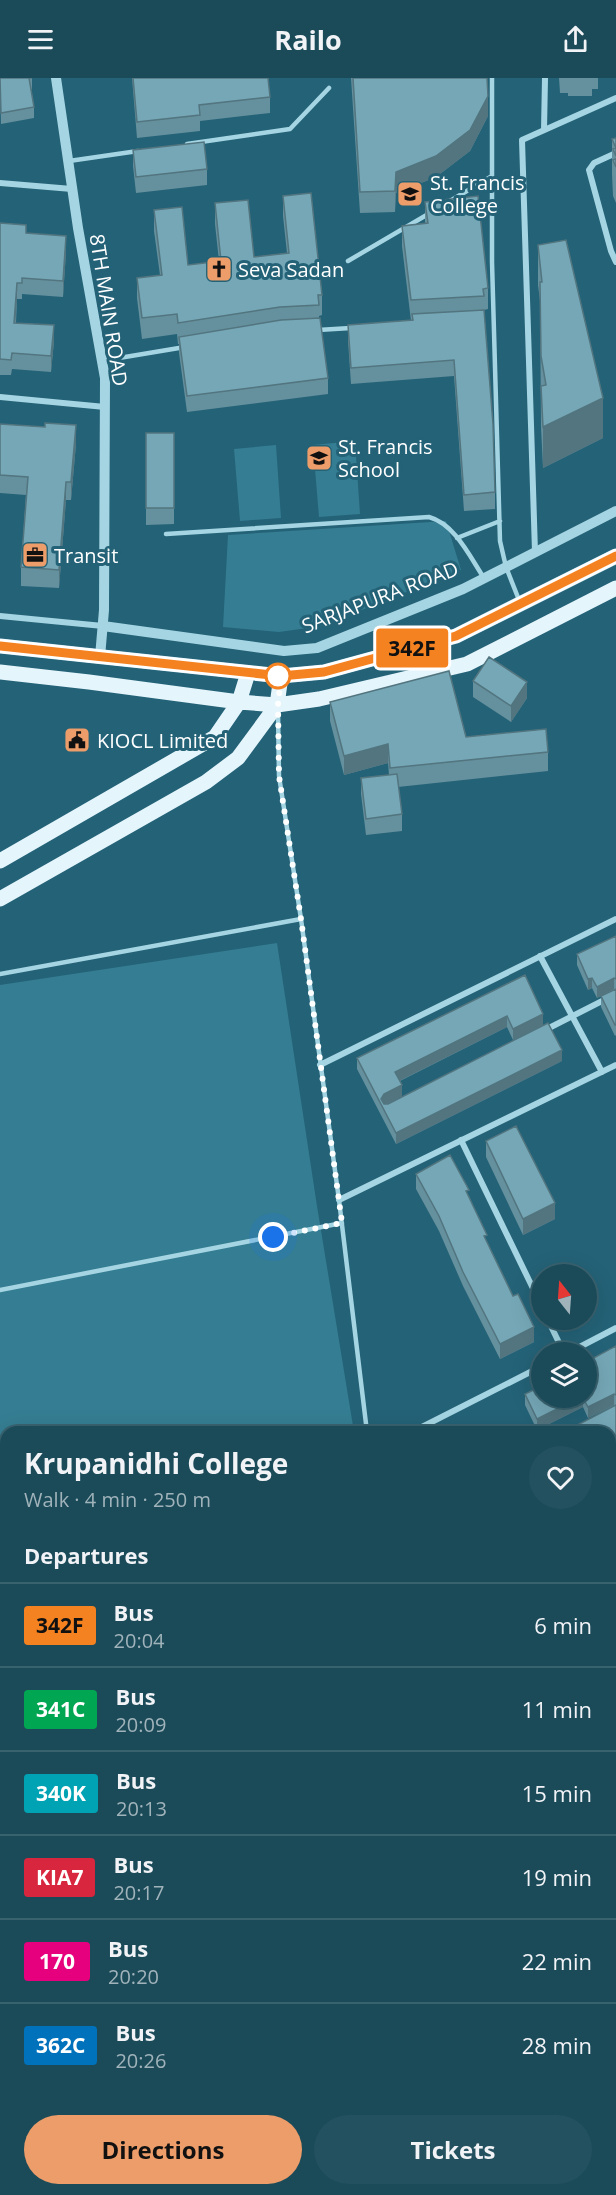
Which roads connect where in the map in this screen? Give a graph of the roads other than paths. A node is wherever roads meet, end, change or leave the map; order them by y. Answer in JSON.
{"nodes":[{"id":1,"x":56,"y":78,"type":"edge"},
{"id":2,"x":492,"y":78,"type":"edge"},
{"id":3,"x":545,"y":78,"type":"edge"},
{"id":4,"x":329,"y":88,"type":"dead end"},
{"id":5,"x":616,"y":98,"type":"edge"},
{"id":6,"x":544,"y":130,"type":"junction"},
{"id":7,"x":175,"y":145,"type":"edge"},
{"id":8,"x":141,"y":150,"type":"edge"},
{"id":9,"x":616,"y":153,"type":"edge"},
{"id":10,"x":69,"y":161,"type":"junction"},
{"id":11,"x":492,"y":176,"type":"junction"},
{"id":12,"x":0,"y":183,"type":"edge"},
{"id":13,"x":73,"y":189,"type":"junction"},
{"id":14,"x":348,"y":261,"type":"dead end"},
{"id":15,"x":616,"y":262,"type":"edge"},
{"id":16,"x":494,"y":321,"type":"junction"},
{"id":17,"x":482,"y":322,"type":"edge"},
{"id":18,"x":352,"y":328,"type":"edge"},
{"id":19,"x":317,"y":330,"type":"edge"},
{"id":20,"x":190,"y":346,"type":"edge"},
{"id":21,"x":101,"y":360,"type":"junction"},
{"id":22,"x":0,"y":397,"type":"edge"},
{"id":23,"x":105,"y":407,"type":"junction"},
{"id":24,"x":616,"y":511,"type":"edge"},
{"id":25,"x":500,"y":521,"type":"junction"},
{"id":26,"x":166,"y":534,"type":"dead end"},
{"id":27,"x":457,"y":538,"type":"junction"},
{"id":28,"x":535,"y":552,"type":"junction"},
{"id":29,"x":616,"y":556,"type":"edge"},
{"id":30,"x":506,"y":567,"type":"junction"},
{"id":31,"x":484,"y":578,"type":"junction"},
{"id":32,"x":616,"y":588,"type":"edge"},
{"id":33,"x":520,"y":604,"type":"junction"},
{"id":34,"x":0,"y":616,"type":"edge"},
{"id":35,"x":103,"y":626,"type":"junction"},
{"id":36,"x":0,"y":646,"type":"edge"},
{"id":37,"x":100,"y":657,"type":"junction"},
{"id":38,"x":0,"y":672,"type":"edge"},
{"id":39,"x":248,"y":673,"type":"junction"},
{"id":40,"x":281,"y":676,"type":"junction"},
{"id":41,"x":239,"y":702,"type":"junction"},
{"id":42,"x":278,"y":705,"type":"junction"},
{"id":43,"x":0,"y":861,"type":"edge"},
{"id":44,"x":0,"y":899,"type":"edge"},
{"id":45,"x":301,"y":919,"type":"junction"},
{"id":46,"x":616,"y":919,"type":"edge"},
{"id":47,"x":540,"y":956,"type":"junction"},
{"id":48,"x":0,"y":974,"type":"edge"},
{"id":49,"x":616,"y":994,"type":"edge"},
{"id":50,"x":572,"y":1016,"type":"junction"},
{"id":51,"x":541,"y":1032,"type":"edge"},
{"id":52,"x":320,"y":1065,"type":"junction"},
{"id":53,"x":616,"y":1065,"type":"edge"},
{"id":54,"x":602,"y":1072,"type":"junction"},
{"id":55,"x":461,"y":1140,"type":"junction"},
{"id":56,"x":339,"y":1200,"type":"junction"},
{"id":57,"x":342,"y":1223,"type":"junction"},
{"id":58,"x":531,"y":1284,"type":"edge"},
{"id":59,"x":0,"y":1290,"type":"edge"},
{"id":60,"x":616,"y":1328,"type":"edge"},
{"id":61,"x":588,"y":1342,"type":"edge"},
{"id":62,"x":531,"y":1372,"type":"edge"},
{"id":63,"x":366,"y":1426,"type":"edge"},
{"id":64,"x":424,"y":1426,"type":"edge"}],
"edges":[{"from":1,"to":10,"type":"street","name":"8TH MAIN ROAD"},
{"from":2,"to":11,"type":"lane"},
{"from":3,"to":6,"type":"street"},
{"from":4,"to":7,"type":"lane"},
{"from":5,"to":6,"type":"street"},
{"from":6,"to":28,"type":"street"},
{"from":8,"to":10,"type":"lane"},
{"from":9,"to":15,"type":"street"},
{"from":10,"to":13,"type":"street","name":"8TH MAIN ROAD"},
{"from":11,"to":14,"type":"lane"},
{"from":11,"to":16,"type":"lane"},
{"from":12,"to":13,"type":"street"},
{"from":13,"to":21,"type":"street","name":"8TH MAIN ROAD"},
{"from":16,"to":17,"type":"lane"},
{"from":16,"to":25,"type":"lane"},
{"from":18,"to":19,"type":"lane"},
{"from":20,"to":21,"type":"lane"},
{"from":21,"to":23,"type":"street","name":"8TH MAIN ROAD"},
{"from":22,"to":23,"type":"street"},
{"from":23,"to":35,"type":"street","name":"8TH MAIN ROAD"},
{"from":24,"to":28,"type":"street","name":"SARJAPURA ROAD"},
{"from":25,"to":27,"type":"lane"},
{"from":25,"to":30,"type":"lane"},
{"from":26,"to":27,"type":"lane"},
{"from":27,"to":31,"type":"lane"},
{"from":28,"to":30,"type":"street","name":"SARJAPURA ROAD"},
{"from":29,"to":33,"type":"main road"},
{"from":30,"to":31,"type":"street","name":"SARJAPURA ROAD"},
{"from":30,"to":33,"type":"lane"},
{"from":31,"to":35,"type":"street","name":"SARJAPURA ROAD"},
{"from":32,"to":42,"type":"main road"},
{"from":33,"to":40,"type":"main road"},
{"from":34,"to":35,"type":"street","name":"SARJAPURA ROAD"},
{"from":35,"to":37,"type":"street","name":"8TH MAIN ROAD"},
{"from":36,"to":37,"type":"main road"},
{"from":37,"to":39,"type":"main road"},
{"from":38,"to":41,"type":"main road"},
{"from":39,"to":40,"type":"main road"},
{"from":39,"to":41,"type":"main road"},
{"from":40,"to":42,"type":"main road"},
{"from":41,"to":42,"type":"main road"},
{"from":41,"to":43,"type":"main road"},
{"from":42,"to":44,"type":"main road"},
{"from":42,"to":45,"type":"lane"},
{"from":45,"to":48,"type":"lane"},
{"from":45,"to":52,"type":"lane"},
{"from":46,"to":47,"type":"street"},
{"from":47,"to":50,"type":"street"},
{"from":47,"to":52,"type":"street"},
{"from":49,"to":50,"type":"street"},
{"from":50,"to":51,"type":"street"},
{"from":50,"to":54,"type":"street"},
{"from":52,"to":56,"type":"lane"},
{"from":53,"to":54,"type":"street"},
{"from":54,"to":55,"type":"street"},
{"from":55,"to":56,"type":"street"},
{"from":55,"to":58,"type":"street"},
{"from":56,"to":57,"type":"lane"},
{"from":57,"to":59,"type":"lane"},
{"from":57,"to":63,"type":"lane"},
{"from":60,"to":61,"type":"street"},
{"from":62,"to":64,"type":"street"}]}
